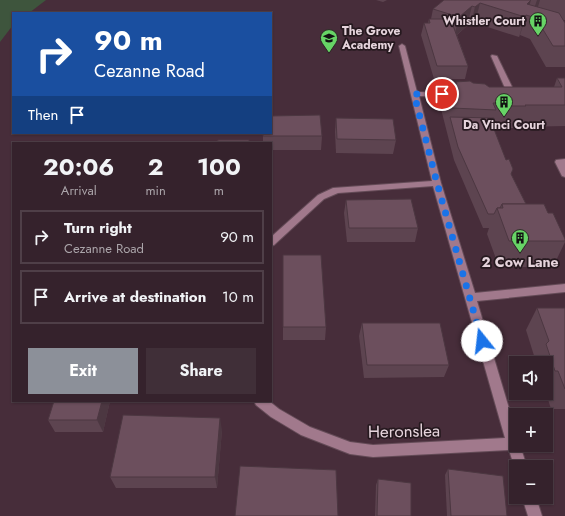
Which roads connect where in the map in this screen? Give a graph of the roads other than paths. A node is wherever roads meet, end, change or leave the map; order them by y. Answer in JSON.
{"nodes":[{"id":1,"x":402,"y":46,"type":"dead end"},
{"id":2,"x":494,"y":56,"type":"dead end"},
{"id":3,"x":414,"y":94,"type":"junction"},
{"id":4,"x":467,"y":95,"type":"edge"},
{"id":5,"x":512,"y":95,"type":"edge"},
{"id":6,"x":565,"y":162,"type":"edge"},
{"id":7,"x":565,"y":174,"type":"edge"},
{"id":8,"x":437,"y":183,"type":"junction"},
{"id":9,"x":272,"y":242,"type":"edge"},
{"id":10,"x":565,"y":288,"type":"edge"},
{"id":11,"x":470,"y":298,"type":"junction"},
{"id":12,"x":261,"y":402,"type":"edge"},
{"id":13,"x":509,"y":434,"type":"edge"},
{"id":14,"x":509,"y":444,"type":"edge"},
{"id":15,"x":531,"y":504,"type":"edge"},
{"id":16,"x":535,"y":516,"type":"edge"}],
"edges":[{"from":1,"to":3,"type":"street"},
{"from":2,"to":5,"type":"street"},
{"from":3,"to":4,"type":"street"},
{"from":3,"to":8,"type":"street"},
{"from":6,"to":7,"type":"street"},
{"from":8,"to":9,"type":"street"},
{"from":8,"to":11,"type":"street"},
{"from":10,"to":11,"type":"street"},
{"from":11,"to":13,"type":"street"},
{"from":12,"to":14,"type":"street","name":"Heronslea"},
{"from":15,"to":16,"type":"street"}]}
